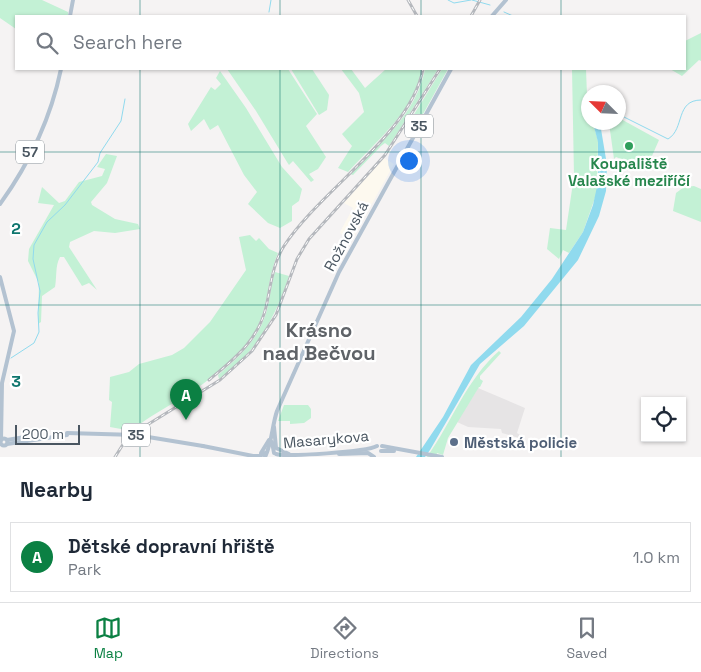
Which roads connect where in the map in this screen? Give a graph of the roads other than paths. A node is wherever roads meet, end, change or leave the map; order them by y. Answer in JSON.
{"nodes":[{"id":1,"x":73,"y":0,"type":"edge"},
{"id":2,"x":506,"y":0,"type":"edge"},
{"id":3,"x":70,"y":15,"type":"edge"},
{"id":4,"x":493,"y":15,"type":"edge"},
{"id":5,"x":62,"y":70,"type":"edge"},
{"id":6,"x":450,"y":70,"type":"edge"},
{"id":7,"x":0,"y":204,"type":"edge"},
{"id":8,"x":0,"y":277,"type":"edge"},
{"id":9,"x":275,"y":420,"type":"junction"},
{"id":10,"x":272,"y":431,"type":"junction"},
{"id":11,"x":3,"y":442,"type":"edge"},
{"id":12,"x":379,"y":448,"type":"junction"},
{"id":13,"x":274,"y":454,"type":"edge"},
{"id":14,"x":315,"y":455,"type":"junction"},
{"id":15,"x":332,"y":455,"type":"edge"},
{"id":16,"x":246,"y":456,"type":"edge"},
{"id":17,"x":299,"y":456,"type":"edge"},
{"id":18,"x":265,"y":457,"type":"edge"},
{"id":19,"x":306,"y":457,"type":"edge"},
{"id":20,"x":374,"y":457,"type":"edge"},
{"id":21,"x":438,"y":457,"type":"edge"}],
"edges":[{"from":1,"to":3,"type":"main road"},
{"from":2,"to":4,"type":"main road"},
{"from":5,"to":7,"type":"main road","number":"57"},
{"from":6,"to":9,"type":"main road","name":"Rožnovská","number":"35"},
{"from":8,"to":11,"type":"main road"},
{"from":9,"to":10,"type":"main road","name":"Rožnovská","number":"35"},
{"from":9,"to":13,"type":"main road","name":"Rožnovská","number":"35"},
{"from":9,"to":17,"type":"main road"},
{"from":10,"to":13,"type":"main road","name":"Rožnovská","number":"35"},
{"from":10,"to":16,"type":"main road","number":"35"},
{"from":11,"to":16,"type":"main road","name":"Masarykova","number":"35","bridge":true},
{"from":12,"to":15,"type":"main road","name":"Masarykova"},
{"from":12,"to":17,"type":"main road","name":"Masarykova"},
{"from":12,"to":21,"type":"main road"},
{"from":13,"to":16,"type":"main road","name":"Masarykova","number":"35"},
{"from":13,"to":17,"type":"main road","name":"Masarykova"},
{"from":13,"to":18,"type":"main road"},
{"from":14,"to":15,"type":"main road","name":"Masarykova"},
{"from":14,"to":17,"type":"main road","name":"Masarykova"},
{"from":14,"to":19,"type":"main road"},
{"from":15,"to":20,"type":"main road"}]}
